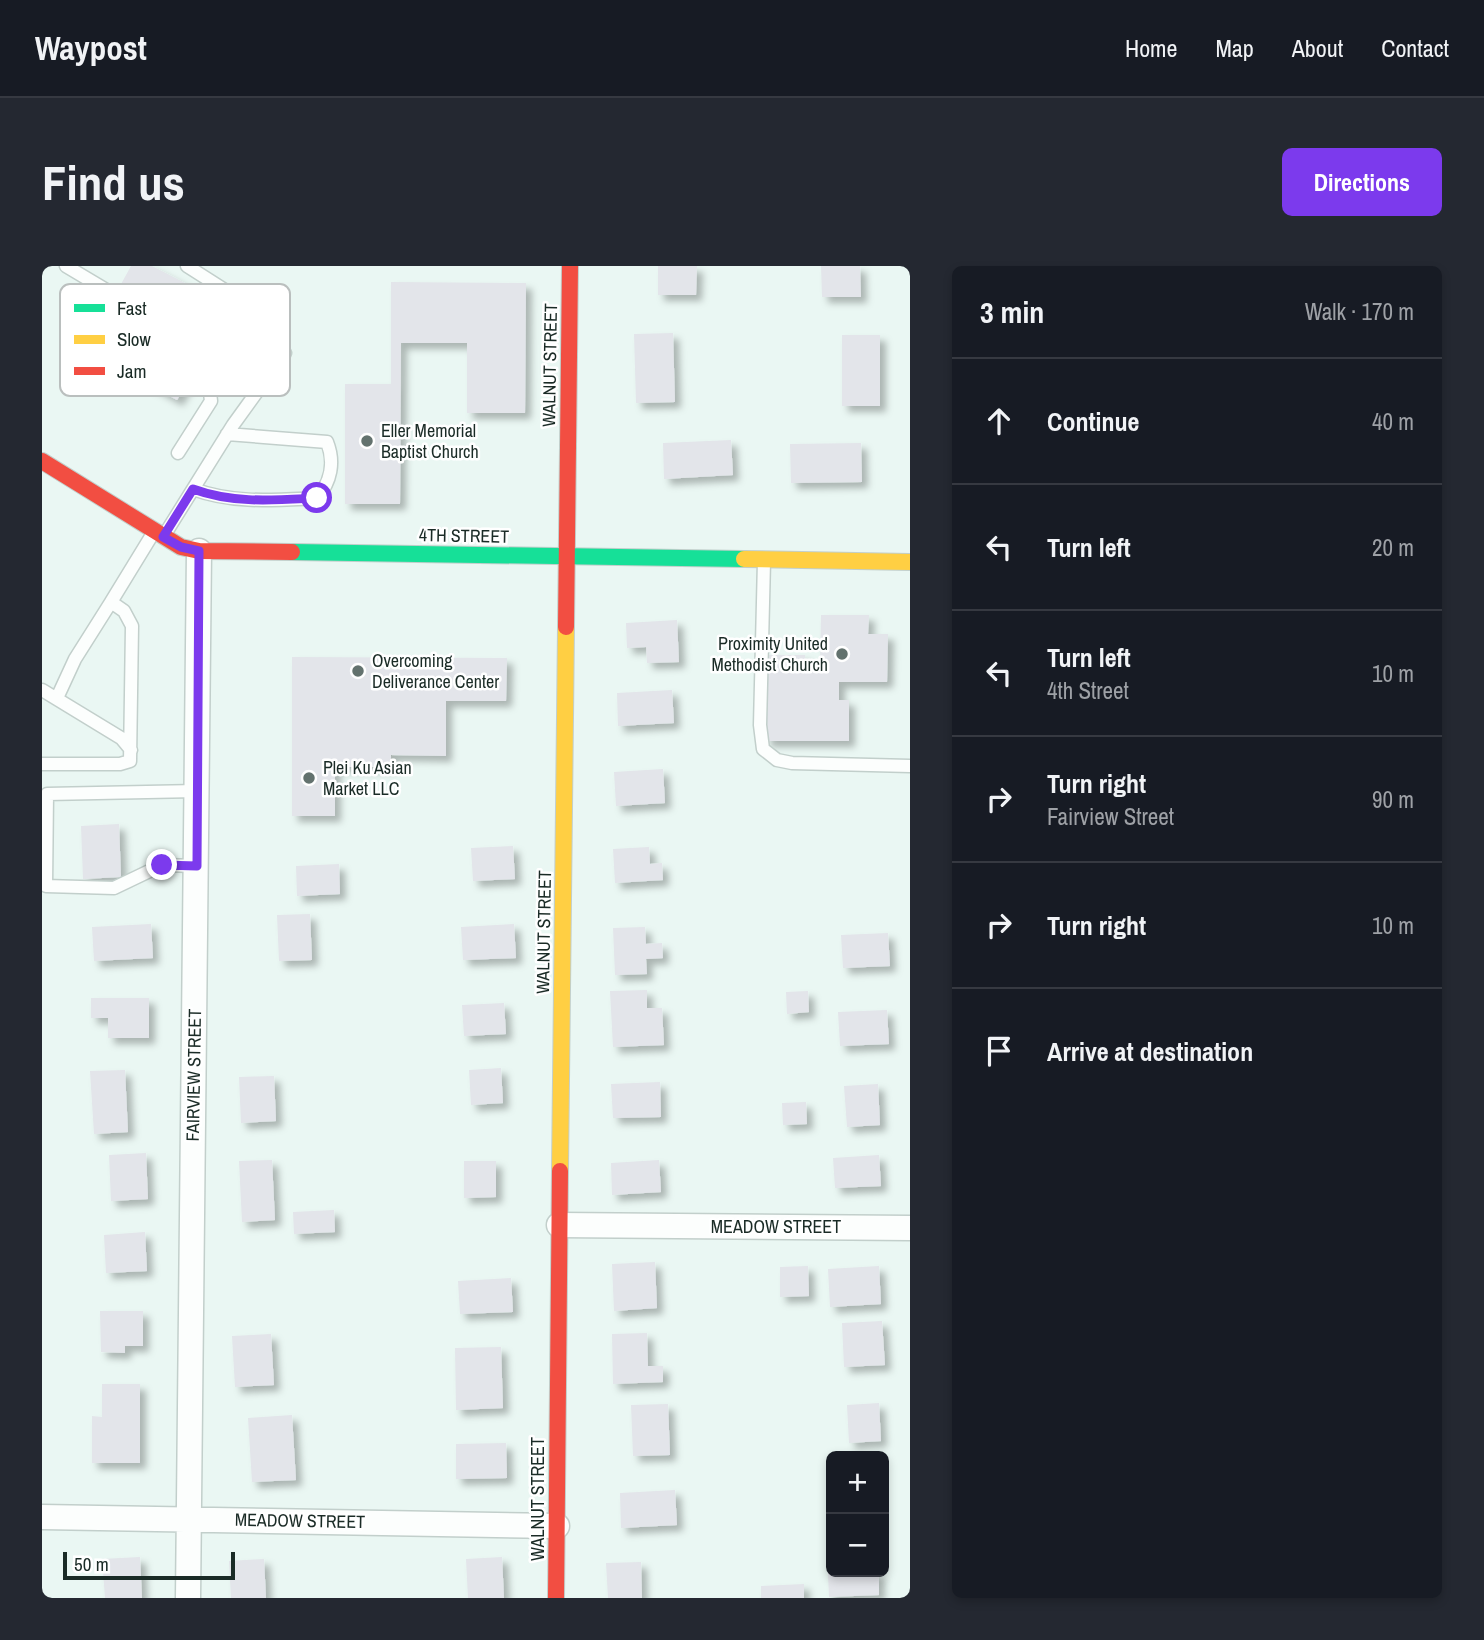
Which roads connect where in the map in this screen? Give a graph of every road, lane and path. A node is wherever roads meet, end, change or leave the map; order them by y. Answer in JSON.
{"nodes":[{"id":1,"x":66,"y":266,"type":"edge"},
{"id":2,"x":187,"y":266,"type":"edge"},
{"id":3,"x":570,"y":266,"type":"edge"},
{"id":4,"x":96,"y":284,"type":"edge"},
{"id":5,"x":215,"y":284,"type":"edge"},
{"id":6,"x":210,"y":396,"type":"edge"},
{"id":7,"x":255,"y":396,"type":"edge"},
{"id":8,"x":227,"y":435,"type":"junction"},
{"id":9,"x":178,"y":453,"type":"dead end"},
{"id":10,"x":42,"y":461,"type":"edge"},
{"id":11,"x":193,"y":489,"type":"junction"},
{"id":12,"x":159,"y":534,"type":"junction"},
{"id":13,"x":199,"y":551,"type":"junction"},
{"id":14,"x":566,"y":558,"type":"junction"},
{"id":15,"x":764,"y":561,"type":"junction"},
{"id":16,"x":910,"y":562,"type":"edge"},
{"id":17,"x":111,"y":602,"type":"junction"},
{"id":18,"x":42,"y":690,"type":"edge"},
{"id":19,"x":57,"y":698,"type":"junction"},
{"id":20,"x":131,"y":750,"type":"junction"},
{"id":21,"x":42,"y":764,"type":"edge"},
{"id":22,"x":910,"y":766,"type":"edge"},
{"id":23,"x":197,"y":791,"type":"junction"},
{"id":24,"x":197,"y":866,"type":"junction"},
{"id":25,"x":559,"y":1225,"type":"junction"},
{"id":26,"x":910,"y":1228,"type":"edge"},
{"id":27,"x":42,"y":1517,"type":"edge"},
{"id":28,"x":189,"y":1519,"type":"junction"},
{"id":29,"x":557,"y":1525,"type":"junction"},
{"id":30,"x":188,"y":1598,"type":"edge"},
{"id":31,"x":556,"y":1598,"type":"edge"}],
"edges":[{"from":1,"to":4,"type":"lane"},
{"from":2,"to":5,"type":"lane"},
{"from":3,"to":14,"type":"street","name":"WALNUT STREET"},
{"from":6,"to":9,"type":"lane"},
{"from":7,"to":8,"type":"lane"},
{"from":8,"to":11,"type":"lane"},
{"from":8,"to":11,"type":"lane"},
{"from":10,"to":12,"type":"street","name":"4TH STREET"},
{"from":11,"to":12,"type":"lane"},
{"from":12,"to":13,"type":"street","name":"4TH STREET"},
{"from":12,"to":17,"type":"lane"},
{"from":13,"to":14,"type":"street","name":"4TH STREET"},
{"from":13,"to":23,"type":"street","name":"FAIRVIEW STREET"},
{"from":14,"to":15,"type":"street","name":"4TH STREET"},
{"from":14,"to":25,"type":"street","name":"WALNUT STREET"},
{"from":15,"to":16,"type":"street","name":"4TH STREET"},
{"from":15,"to":22,"type":"lane"},
{"from":17,"to":19,"type":"lane"},
{"from":17,"to":20,"type":"lane"},
{"from":18,"to":19,"type":"lane"},
{"from":19,"to":20,"type":"lane"},
{"from":20,"to":21,"type":"lane"},
{"from":23,"to":24,"type":"street","name":"FAIRVIEW STREET"},
{"from":23,"to":24,"type":"lane"},
{"from":24,"to":28,"type":"street","name":"FAIRVIEW STREET"},
{"from":25,"to":26,"type":"street","name":"MEADOW STREET"},
{"from":25,"to":29,"type":"street","name":"WALNUT STREET"},
{"from":27,"to":28,"type":"street","name":"MEADOW STREET"},
{"from":28,"to":29,"type":"street","name":"MEADOW STREET"},
{"from":28,"to":30,"type":"street","name":"FAIRVIEW STREET"},
{"from":29,"to":31,"type":"street","name":"WALNUT STREET"}]}
